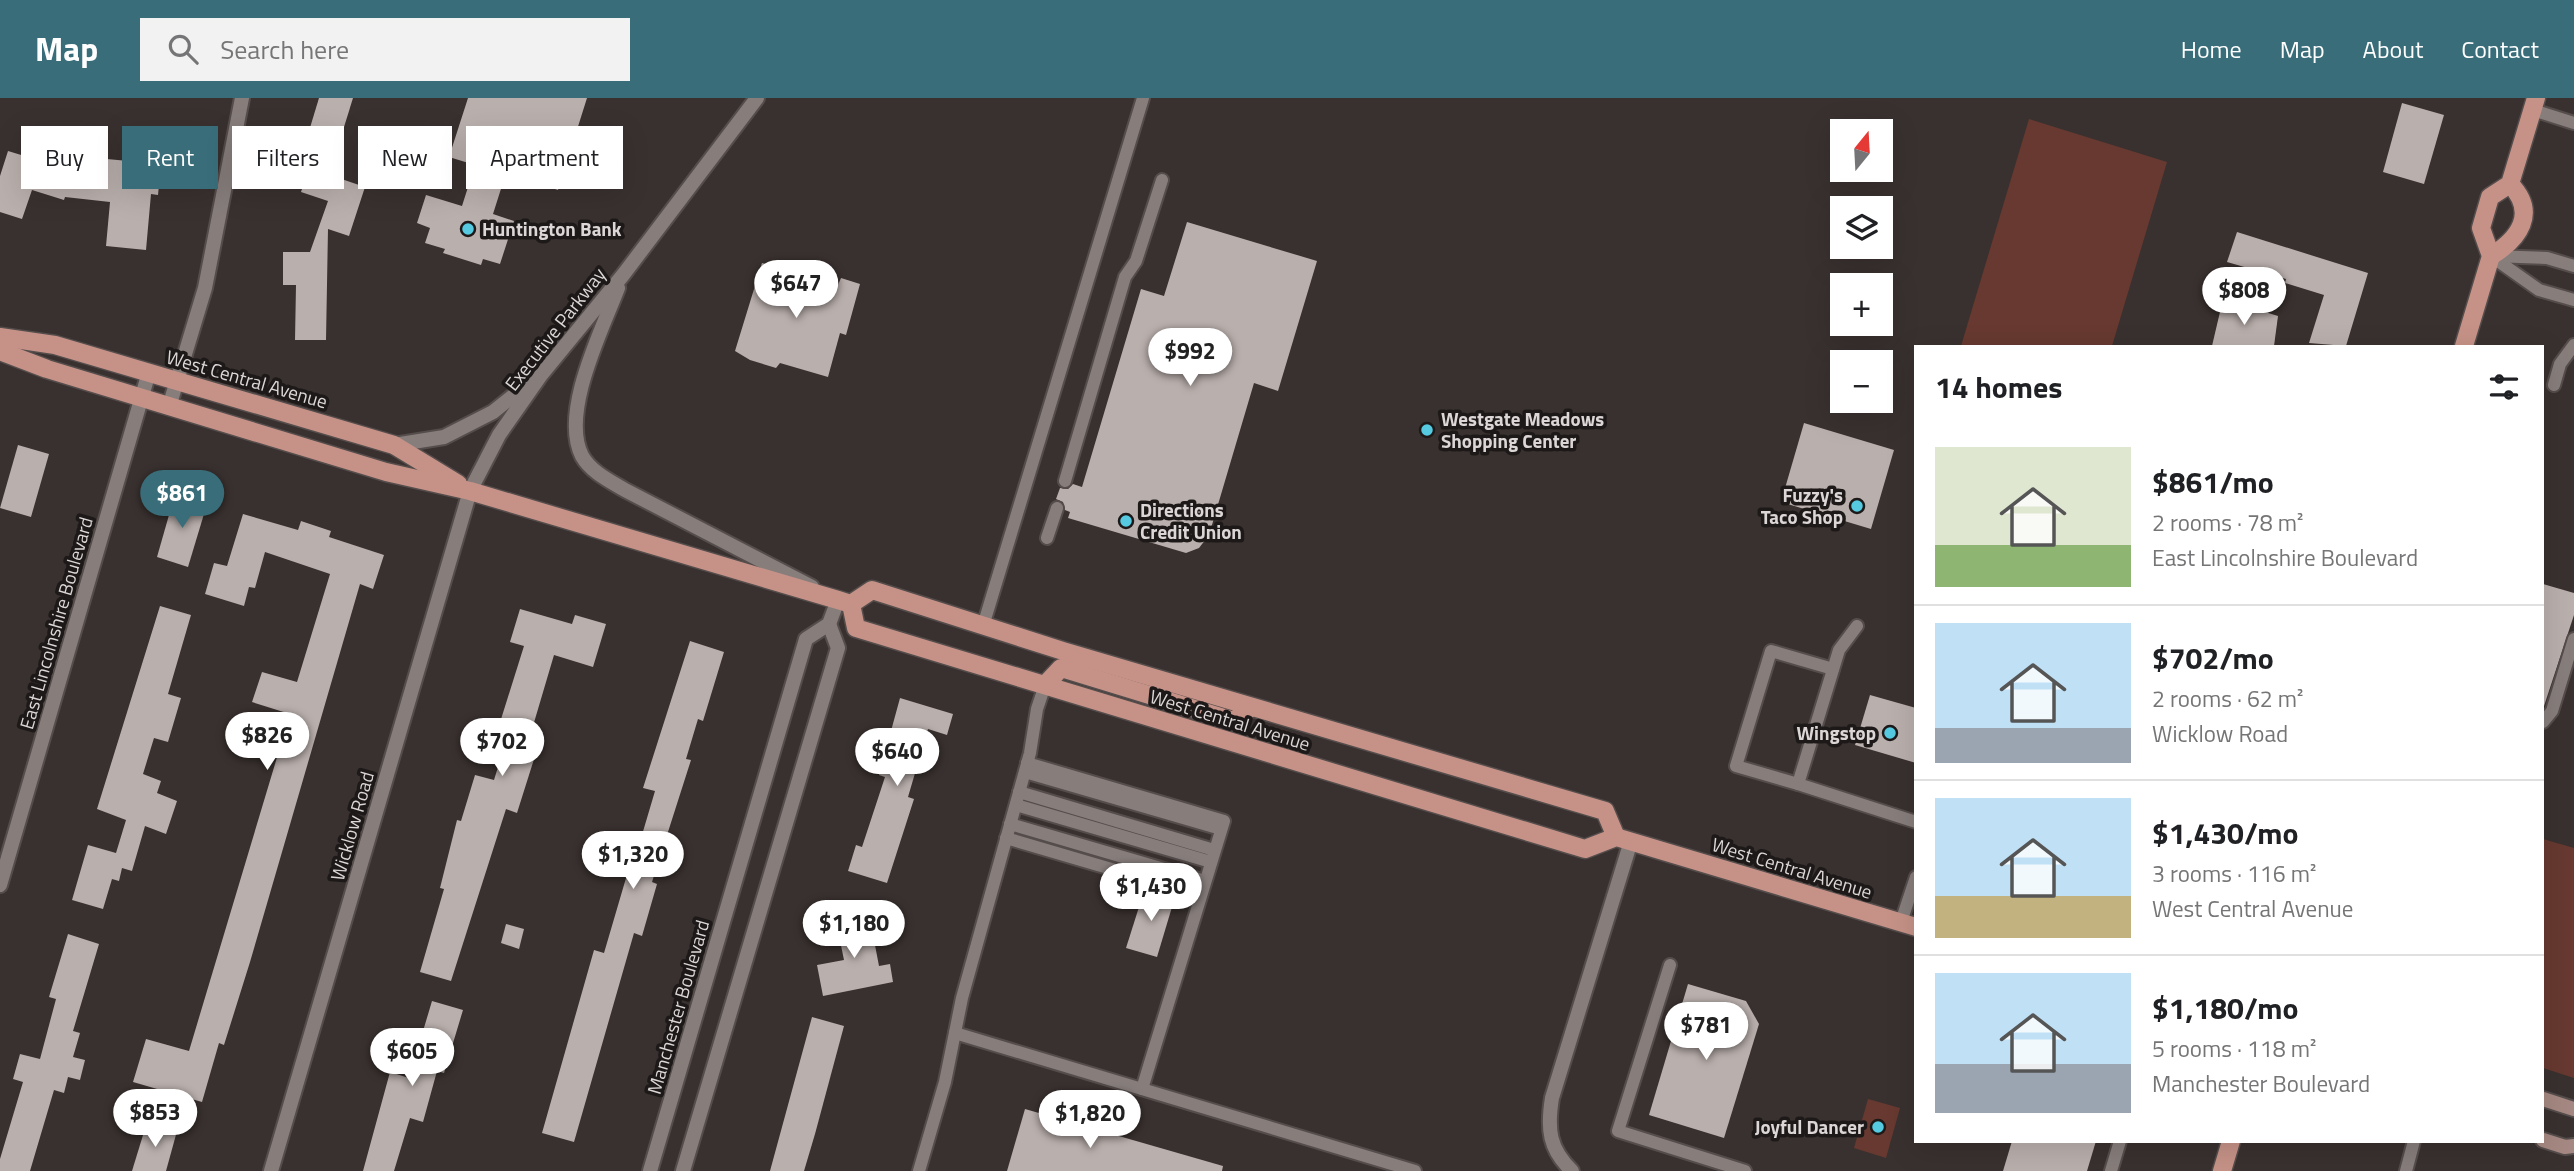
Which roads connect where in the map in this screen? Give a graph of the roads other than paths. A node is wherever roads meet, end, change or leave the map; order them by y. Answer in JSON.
{"nodes":[{"id":1,"x":242,"y":98,"type":"edge"},
{"id":2,"x":757,"y":98,"type":"edge"},
{"id":3,"x":1143,"y":98,"type":"edge"},
{"id":4,"x":2535,"y":104,"type":"edge"},
{"id":5,"x":2574,"y":123,"type":"edge"},
{"id":6,"x":1162,"y":180,"type":"dead end"},
{"id":7,"x":2510,"y":184,"type":"junction"},
{"id":8,"x":2491,"y":256,"type":"junction"},
{"id":9,"x":2574,"y":266,"type":"edge"},
{"id":10,"x":623,"y":275,"type":"junction"},
{"id":11,"x":2574,"y":300,"type":"edge"},
{"id":12,"x":0,"y":337,"type":"edge"},
{"id":13,"x":2464,"y":345,"type":"edge"},
{"id":14,"x":2574,"y":345,"type":"edge"},
{"id":15,"x":0,"y":351,"type":"edge"},
{"id":16,"x":149,"y":372,"type":"junction"},
{"id":17,"x":541,"y":375,"type":"junction"},
{"id":18,"x":177,"y":380,"type":"junction"},
{"id":19,"x":2554,"y":385,"type":"dead end"},
{"id":20,"x":141,"y":398,"type":"junction"},
{"id":21,"x":169,"y":407,"type":"junction"},
{"id":22,"x":394,"y":445,"type":"junction"},
{"id":23,"x":1065,"y":481,"type":"dead end"},
{"id":24,"x":470,"y":491,"type":"junction"},
{"id":25,"x":1057,"y":508,"type":"dead end"},
{"id":26,"x":1047,"y":538,"type":"dead end"},
{"id":27,"x":844,"y":602,"type":"junction"},
{"id":28,"x":829,"y":624,"type":"junction"},
{"id":29,"x":983,"y":625,"type":"junction"},
{"id":30,"x":1857,"y":626,"type":"dead end"},
{"id":31,"x":2574,"y":639,"type":"edge"},
{"id":32,"x":1833,"y":669,"type":"junction"},
{"id":33,"x":1045,"y":685,"type":"junction"},
{"id":34,"x":1251,"y":707,"type":"junction"},
{"id":35,"x":2544,"y":721,"type":"edge"},
{"id":36,"x":1026,"y":767,"type":"junction"},
{"id":37,"x":1798,"y":784,"type":"junction"},
{"id":38,"x":1019,"y":792,"type":"junction"},
{"id":39,"x":1016,"y":805,"type":"junction"},
{"id":40,"x":1914,"y":821,"type":"edge"},
{"id":41,"x":1010,"y":824,"type":"junction"},
{"id":42,"x":1006,"y":838,"type":"junction"},
{"id":43,"x":1623,"y":839,"type":"junction"},
{"id":44,"x":1212,"y":856,"type":"junction"},
{"id":45,"x":1205,"y":881,"type":"junction"},
{"id":46,"x":0,"y":885,"type":"edge"},
{"id":47,"x":1914,"y":891,"type":"edge"},
{"id":48,"x":1200,"y":895,"type":"junction"},
{"id":49,"x":1909,"y":925,"type":"edge"},
{"id":50,"x":1670,"y":965,"type":"dead end"},
{"id":51,"x":955,"y":1033,"type":"junction"},
{"id":52,"x":1142,"y":1089,"type":"junction"},
{"id":53,"x":2544,"y":1099,"type":"edge"},
{"id":54,"x":2574,"y":1108,"type":"edge"},
{"id":55,"x":2544,"y":1140,"type":"edge"},
{"id":56,"x":2119,"y":1143,"type":"edge"},
{"id":57,"x":2230,"y":1143,"type":"edge"},
{"id":58,"x":2413,"y":1143,"type":"edge"},
{"id":59,"x":2574,"y":1146,"type":"edge"},
{"id":60,"x":271,"y":1171,"type":"edge"},
{"id":61,"x":650,"y":1171,"type":"edge"},
{"id":62,"x":683,"y":1171,"type":"edge"},
{"id":63,"x":919,"y":1171,"type":"edge"},
{"id":64,"x":1415,"y":1171,"type":"edge"},
{"id":65,"x":1572,"y":1171,"type":"edge"},
{"id":66,"x":1745,"y":1171,"type":"edge"},
{"id":67,"x":2111,"y":1171,"type":"edge"},
{"id":68,"x":2222,"y":1171,"type":"edge"},
{"id":69,"x":2406,"y":1171,"type":"edge"}],
"edges":[{"from":1,"to":18,"type":"street"},
{"from":2,"to":10,"type":"street","name":"Executive Parkway"},
{"from":3,"to":29,"type":"lane"},
{"from":4,"to":5,"type":"lane"},
{"from":4,"to":7,"type":"main road"},
{"from":6,"to":23,"type":"lane"},
{"from":7,"to":8,"type":"main road"},
{"from":7,"to":8,"type":"main road"},
{"from":8,"to":9,"type":"lane"},
{"from":8,"to":11,"type":"lane"},
{"from":8,"to":13,"type":"main road"},
{"from":10,"to":17,"type":"street","name":"Executive Parkway"},
{"from":10,"to":27,"type":"street"},
{"from":12,"to":16,"type":"main road","name":"West Central Avenue"},
{"from":14,"to":19,"type":"lane"},
{"from":15,"to":20,"type":"main road","name":"West Central Avenue"},
{"from":16,"to":18,"type":"main road","name":"West Central Avenue"},
{"from":16,"to":20,"type":"street","name":"East Lincolnshire Boulevard"},
{"from":17,"to":22,"type":"street"},
{"from":17,"to":24,"type":"street","name":"Executive Parkway"},
{"from":18,"to":21,"type":"street"},
{"from":18,"to":22,"type":"main road","name":"West Central Avenue"},
{"from":20,"to":21,"type":"main road","name":"West Central Avenue"},
{"from":20,"to":46,"type":"street","name":"East Lincolnshire Boulevard"},
{"from":21,"to":24,"type":"main road","name":"West Central Avenue"},
{"from":22,"to":24,"type":"main road","name":"West Central Avenue"},
{"from":24,"to":27,"type":"main road","name":"West Central Avenue"},
{"from":24,"to":60,"type":"street","name":"Wicklow Road"},
{"from":25,"to":26,"type":"lane"},
{"from":27,"to":28,"type":"street","name":"Manchester Boulevard"},
{"from":27,"to":29,"type":"main road","name":"West Central Avenue"},
{"from":27,"to":33,"type":"main road","name":"West Central Avenue"},
{"from":28,"to":61,"type":"street","name":"Manchester Boulevard"},
{"from":28,"to":62,"type":"street"},
{"from":29,"to":34,"type":"main road","name":"West Central Avenue"},
{"from":30,"to":32,"type":"lane"},
{"from":31,"to":35,"type":"lane"},
{"from":32,"to":37,"type":"lane"},
{"from":32,"to":37,"type":"lane"},
{"from":33,"to":34,"type":"main road"},
{"from":33,"to":36,"type":"lane"},
{"from":33,"to":43,"type":"main road","name":"West Central Avenue"},
{"from":34,"to":43,"type":"main road","name":"West Central Avenue"},
{"from":36,"to":38,"type":"lane"},
{"from":36,"to":44,"type":"lane"},
{"from":37,"to":40,"type":"lane"},
{"from":38,"to":39,"type":"lane"},
{"from":38,"to":44,"type":"lane"},
{"from":39,"to":41,"type":"lane"},
{"from":39,"to":44,"type":"lane"},
{"from":41,"to":42,"type":"lane"},
{"from":41,"to":45,"type":"lane"},
{"from":42,"to":48,"type":"lane"},
{"from":42,"to":51,"type":"lane"},
{"from":43,"to":49,"type":"main road","name":"West Central Avenue"},
{"from":43,"to":65,"type":"street"},
{"from":44,"to":45,"type":"lane"},
{"from":45,"to":48,"type":"lane"},
{"from":47,"to":49,"type":"lane"},
{"from":48,"to":52,"type":"lane"},
{"from":50,"to":66,"type":"lane"},
{"from":51,"to":52,"type":"lane"},
{"from":51,"to":63,"type":"lane"},
{"from":52,"to":64,"type":"lane"},
{"from":53,"to":54,"type":"main road"},
{"from":55,"to":59,"type":"main road"},
{"from":56,"to":67,"type":"lane"},
{"from":57,"to":68,"type":"main road"},
{"from":58,"to":69,"type":"lane"}]}
